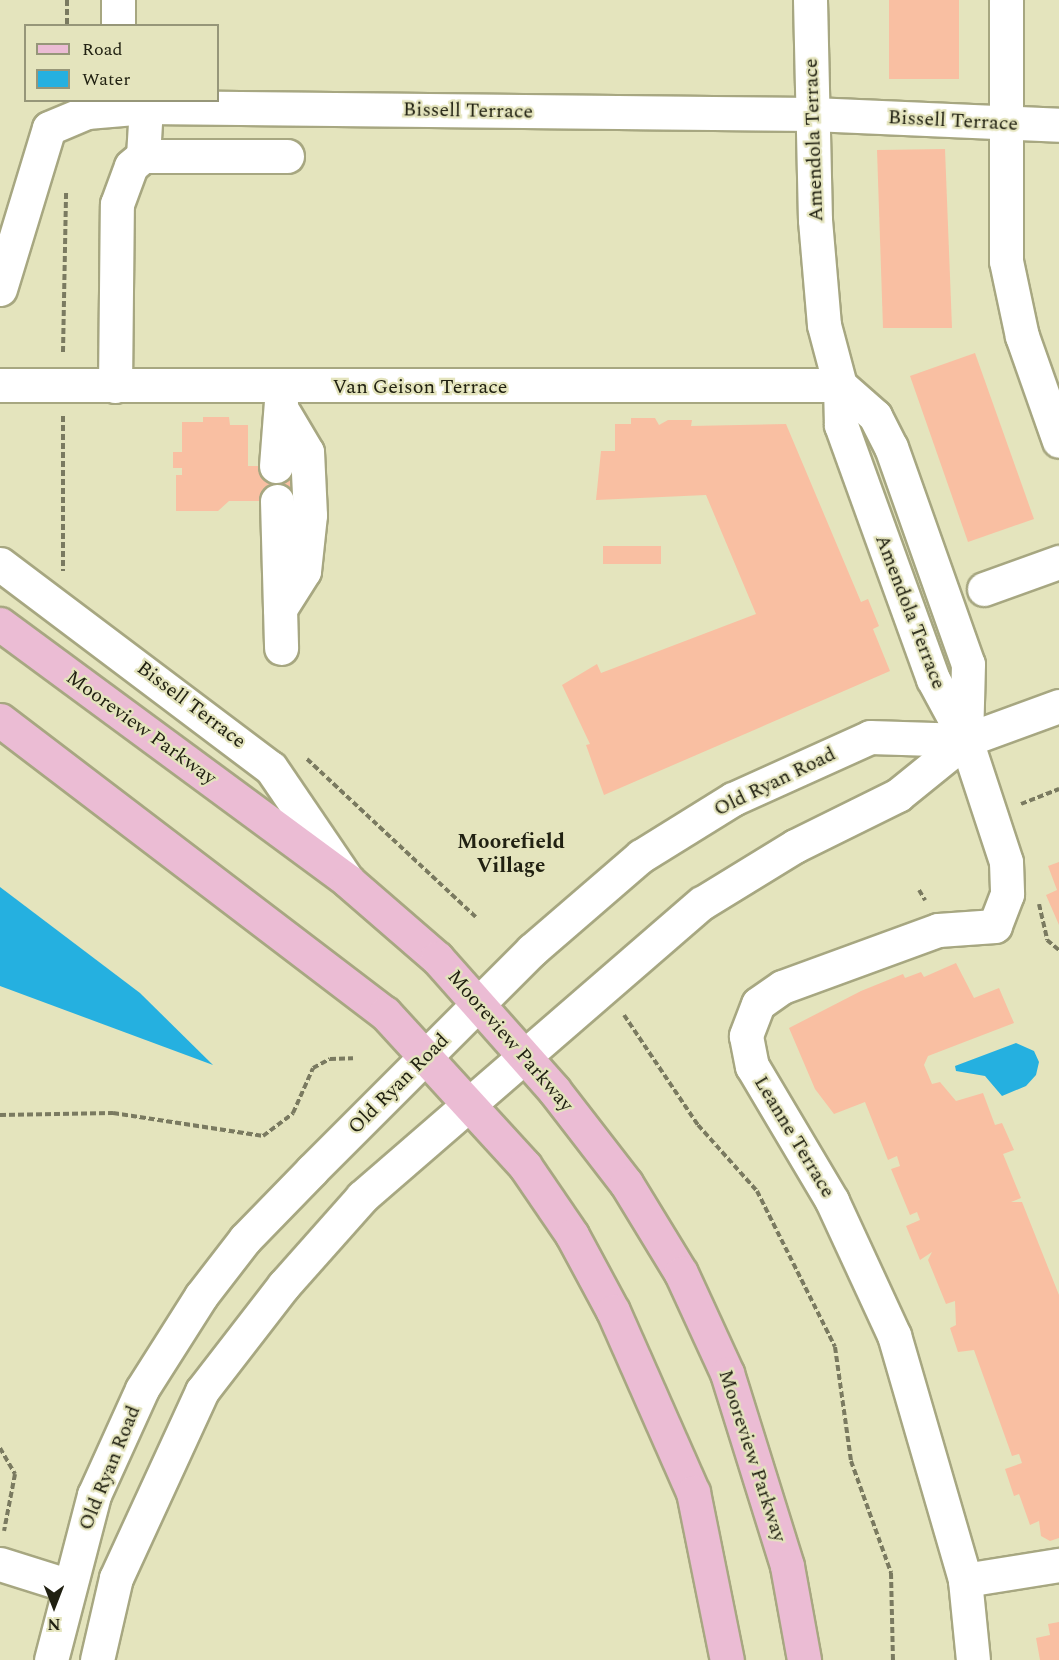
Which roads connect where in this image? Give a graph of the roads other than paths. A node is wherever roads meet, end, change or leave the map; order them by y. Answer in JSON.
{"nodes":[{"id":1,"x":118,"y":0,"type":"edge"},
{"id":2,"x":810,"y":0,"type":"edge"},
{"id":3,"x":1006,"y":0,"type":"edge"},
{"id":4,"x":118,"y":24,"type":"edge"},
{"id":5,"x":128,"y":105,"type":"edge"},
{"id":6,"x":812,"y":114,"type":"junction"},
{"id":7,"x":1005,"y":123,"type":"junction"},
{"id":8,"x":1059,"y":125,"type":"edge"},
{"id":9,"x":143,"y":156,"type":"junction"},
{"id":10,"x":287,"y":156,"type":"dead end"},
{"id":11,"x":0,"y":290,"type":"edge"},
{"id":12,"x":0,"y":385,"type":"edge"},
{"id":13,"x":840,"y":385,"type":"junction"},
{"id":14,"x":115,"y":386,"type":"junction"},
{"id":15,"x":282,"y":397,"type":"junction"},
{"id":16,"x":1059,"y":441,"type":"edge"},
{"id":17,"x":276,"y":466,"type":"dead end"},
{"id":18,"x":277,"y":501,"type":"dead end"},
{"id":19,"x":1059,"y":562,"type":"edge"},
{"id":20,"x":0,"y":564,"type":"edge"},
{"id":21,"x":984,"y":589,"type":"dead end"},
{"id":22,"x":280,"y":609,"type":"junction"},
{"id":23,"x":0,"y":624,"type":"edge"},
{"id":24,"x":281,"y":648,"type":"dead end"},
{"id":25,"x":1059,"y":706,"type":"edge"},
{"id":26,"x":0,"y":720,"type":"edge"},
{"id":27,"x":966,"y":740,"type":"junction"},
{"id":28,"x":348,"y":881,"type":"junction"},
{"id":29,"x":480,"y":1003,"type":"junction"},
{"id":30,"x":527,"y":1054,"type":"junction"},
{"id":31,"x":428,"y":1056,"type":"junction"},
{"id":32,"x":470,"y":1105,"type":"junction"},
{"id":33,"x":1,"y":1551,"type":"edge"},
{"id":34,"x":1059,"y":1565,"type":"edge"},
{"id":35,"x":965,"y":1580,"type":"junction"},
{"id":36,"x":67,"y":1585,"type":"junction"},
{"id":37,"x":51,"y":1660,"type":"edge"},
{"id":38,"x":97,"y":1660,"type":"edge"},
{"id":39,"x":727,"y":1660,"type":"edge"},
{"id":40,"x":804,"y":1660,"type":"edge"},
{"id":41,"x":973,"y":1660,"type":"edge"}],
"edges":[{"from":1,"to":4,"type":"street"},
{"from":2,"to":6,"type":"street","name":"Amendola Terrace"},
{"from":3,"to":7,"type":"street"},
{"from":5,"to":6,"type":"street","name":"Bissell Terrace"},
{"from":5,"to":9,"type":"street"},
{"from":5,"to":11,"type":"street","name":"Bissell Terrace"},
{"from":6,"to":7,"type":"street","name":"Bissell Terrace"},
{"from":6,"to":13,"type":"street","name":"Amendola Terrace"},
{"from":7,"to":8,"type":"street","name":"Bissell Terrace"},
{"from":7,"to":16,"type":"street"},
{"from":9,"to":10,"type":"street"},
{"from":9,"to":14,"type":"street"},
{"from":12,"to":14,"type":"street","name":"Van Geison Terrace"},
{"from":13,"to":15,"type":"street","name":"Van Geison Terrace"},
{"from":13,"to":27,"type":"street","name":"Amendola Terrace"},
{"from":14,"to":15,"type":"street","name":"Van Geison Terrace"},
{"from":15,"to":17,"type":"street"},
{"from":15,"to":22,"type":"street"},
{"from":18,"to":22,"type":"street"},
{"from":19,"to":21,"type":"street"},
{"from":20,"to":28,"type":"street","name":"Bissell Terrace"},
{"from":22,"to":24,"type":"street"},
{"from":23,"to":28,"type":"main road","name":"Mooreview Parkway"},
{"from":25,"to":27,"type":"street","name":"Old Ryan Road"},
{"from":26,"to":31,"type":"main road"},
{"from":27,"to":29,"type":"street","name":"Old Ryan Road"},
{"from":27,"to":30,"type":"street","name":"Old Ryan Road"},
{"from":27,"to":35,"type":"street","name":"Leanne Terrace"},
{"from":28,"to":29,"type":"main road","name":"Mooreview Parkway"},
{"from":29,"to":30,"type":"main road","name":"Mooreview Parkway"},
{"from":29,"to":31,"type":"street","name":"Old Ryan Road"},
{"from":30,"to":32,"type":"street","name":"Old Ryan Road"},
{"from":30,"to":40,"type":"main road","name":"Mooreview Parkway"},
{"from":31,"to":32,"type":"main road"},
{"from":31,"to":36,"type":"street","name":"Old Ryan Road"},
{"from":32,"to":38,"type":"street","name":"Old Ryan Road"},
{"from":32,"to":39,"type":"main road"},
{"from":33,"to":36,"type":"street"},
{"from":34,"to":35,"type":"street"},
{"from":35,"to":41,"type":"street","name":"Leanne Terrace"},
{"from":36,"to":37,"type":"street","name":"Old Ryan Road"}]}
